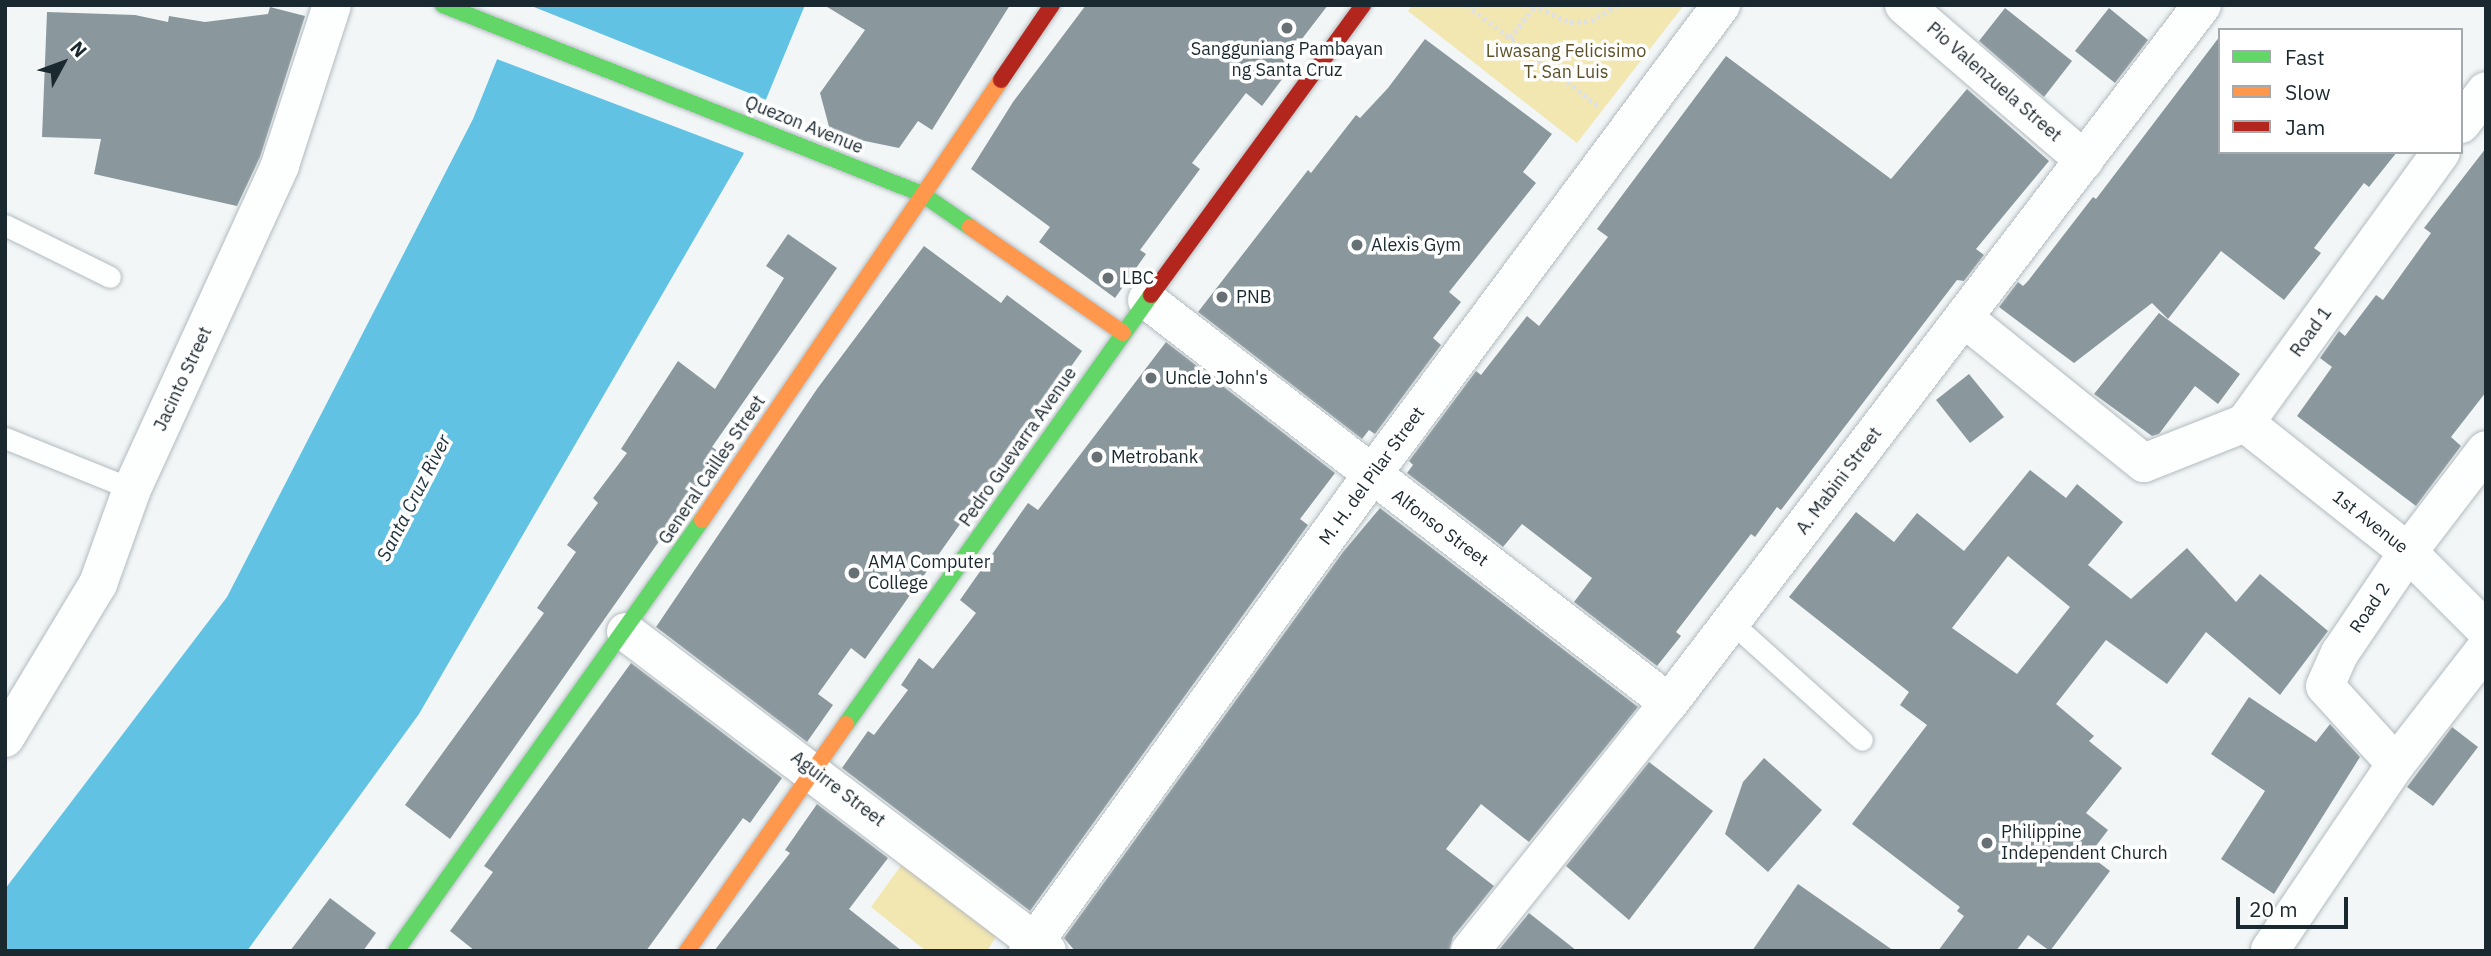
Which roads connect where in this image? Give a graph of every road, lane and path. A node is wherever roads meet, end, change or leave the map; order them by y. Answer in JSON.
{"nodes":[{"id":1,"x":332,"y":5,"type":"edge"},
{"id":2,"x":443,"y":5,"type":"edge"},
{"id":3,"x":1052,"y":5,"type":"edge"},
{"id":4,"x":1363,"y":5,"type":"edge"},
{"id":5,"x":1467,"y":5,"type":"edge"},
{"id":6,"x":1618,"y":5,"type":"edge"},
{"id":7,"x":1721,"y":5,"type":"edge"},
{"id":8,"x":1904,"y":5,"type":"edge"},
{"id":9,"x":2202,"y":5,"type":"edge"},
{"id":10,"x":1534,"y":6,"type":"edge"},
{"id":11,"x":1510,"y":38,"type":"junction"},
{"id":12,"x":2486,"y":90,"type":"edge"},
{"id":13,"x":2463,"y":121,"type":"edge"},
{"id":14,"x":1631,"y":131,"type":"junction"},
{"id":15,"x":2440,"y":154,"type":"edge"},
{"id":16,"x":2084,"y":160,"type":"junction"},
{"id":17,"x":922,"y":194,"type":"junction"},
{"id":18,"x":5,"y":225,"type":"edge"},
{"id":19,"x":110,"y":277,"type":"dead end"},
{"id":20,"x":1147,"y":300,"type":"junction"},
{"id":21,"x":1964,"y":318,"type":"junction"},
{"id":22,"x":1123,"y":332,"type":"junction"},
{"id":23,"x":2245,"y":424,"type":"junction"},
{"id":24,"x":5,"y":438,"type":"edge"},
{"id":25,"x":2486,"y":450,"type":"edge"},
{"id":26,"x":1371,"y":476,"type":"junction"},
{"id":27,"x":132,"y":489,"type":"junction"},
{"id":28,"x":2408,"y":552,"type":"junction"},
{"id":29,"x":1731,"y":622,"type":"junction"},
{"id":30,"x":2486,"y":630,"type":"edge"},
{"id":31,"x":626,"y":632,"type":"junction"},
{"id":32,"x":2486,"y":648,"type":"edge"},
{"id":33,"x":1669,"y":703,"type":"junction"},
{"id":34,"x":5,"y":738,"type":"edge"},
{"id":35,"x":1862,"y":740,"type":"dead end"},
{"id":36,"x":2396,"y":764,"type":"junction"},
{"id":37,"x":813,"y":770,"type":"junction"},
{"id":38,"x":1037,"y":948,"type":"edge"},
{"id":39,"x":2270,"y":950,"type":"edge"},
{"id":40,"x":396,"y":951,"type":"edge"},
{"id":41,"x":687,"y":951,"type":"edge"},
{"id":42,"x":1470,"y":951,"type":"edge"}],
"edges":[{"from":1,"to":27,"type":"street","name":"Jacinto Street"},
{"from":2,"to":17,"type":"street","name":"Quezon Avenue"},
{"from":3,"to":17,"type":"street","name":"General Cailles Street"},
{"from":4,"to":20,"type":"street","name":"Pedro Guevarra Avenue"},
{"from":5,"to":11,"type":"path"},
{"from":6,"to":10,"type":"path"},
{"from":7,"to":14,"type":"street","name":"M. H. del Pilar Street"},
{"from":8,"to":16,"type":"street","name":"Pio Valenzuela Street"},
{"from":9,"to":16,"type":"street","name":"A. Mabini Street"},
{"from":10,"to":11,"type":"path"},
{"from":11,"to":14,"type":"path"},
{"from":12,"to":13,"type":"street"},
{"from":14,"to":26,"type":"street","name":"M. H. del Pilar Street"},
{"from":15,"to":23,"type":"street","name":"Road 1"},
{"from":16,"to":21,"type":"street","name":"A. Mabini Street"},
{"from":17,"to":22,"type":"street","name":"Quezon Avenue"},
{"from":17,"to":31,"type":"street","name":"General Cailles Street"},
{"from":18,"to":19,"type":"lane"},
{"from":20,"to":22,"type":"street","name":"Pedro Guevarra Avenue"},
{"from":20,"to":26,"type":"street","name":"Alfonso Street"},
{"from":21,"to":23,"type":"street"},
{"from":21,"to":29,"type":"street","name":"A. Mabini Street"},
{"from":22,"to":37,"type":"street","name":"Pedro Guevarra Avenue"},
{"from":23,"to":28,"type":"street","name":"1st Avenue"},
{"from":24,"to":27,"type":"lane"},
{"from":25,"to":28,"type":"street","name":"Road 2"},
{"from":26,"to":33,"type":"street","name":"Alfonso Street"},
{"from":26,"to":38,"type":"street","name":"M. H. del Pilar Street"},
{"from":27,"to":34,"type":"street","name":"Jacinto Street"},
{"from":28,"to":30,"type":"street","name":"1st Avenue"},
{"from":28,"to":36,"type":"street","name":"Road 2"},
{"from":29,"to":33,"type":"street","name":"A. Mabini Street"},
{"from":29,"to":35,"type":"lane"},
{"from":31,"to":37,"type":"street","name":"Aguirre Street"},
{"from":31,"to":40,"type":"street","name":"General Cailles Street"},
{"from":32,"to":36,"type":"street"},
{"from":33,"to":42,"type":"street","name":"A. Mabini Street"},
{"from":36,"to":39,"type":"street"},
{"from":37,"to":38,"type":"street","name":"Aguirre Street"},
{"from":37,"to":41,"type":"street","name":"Pedro Guevarra Avenue"}]}
